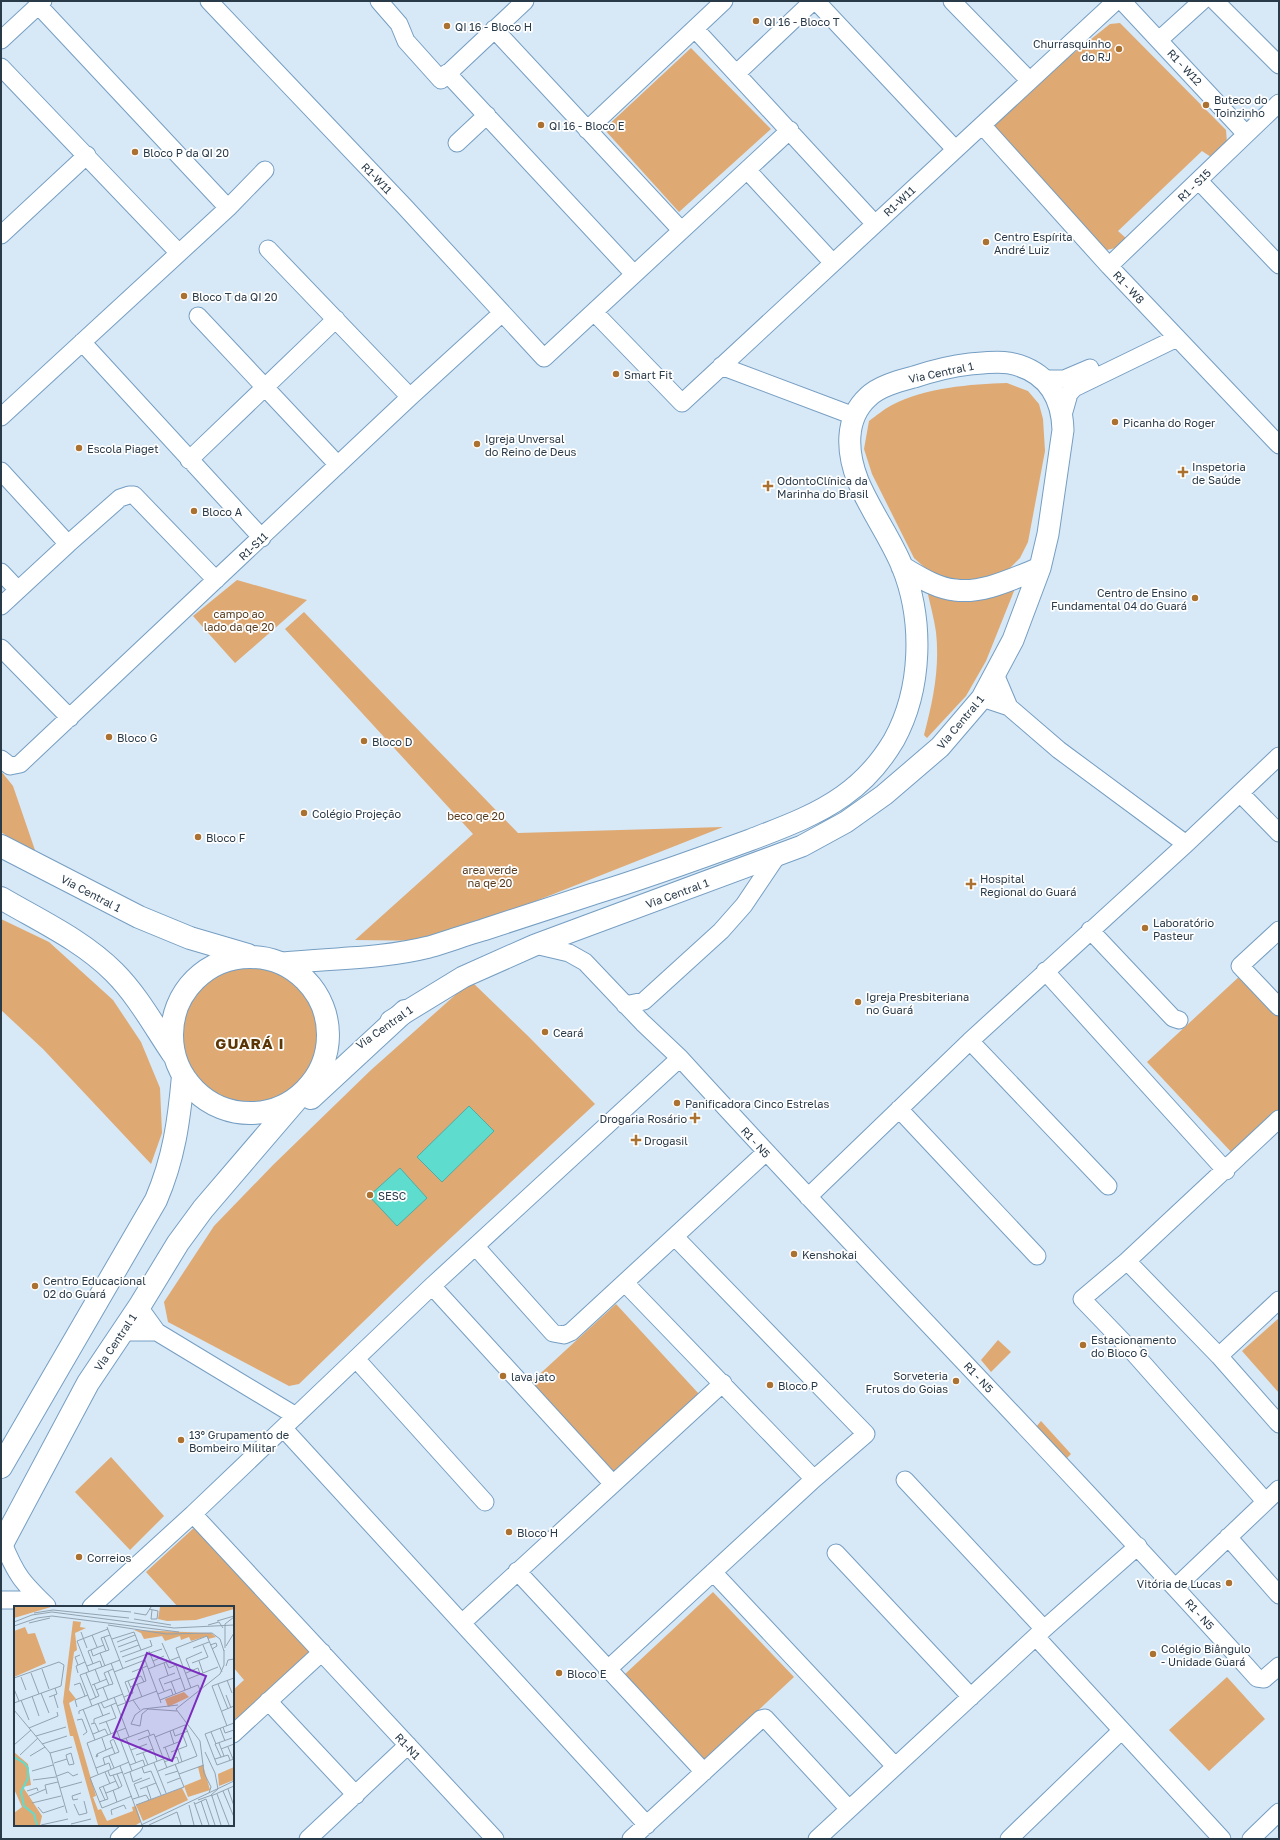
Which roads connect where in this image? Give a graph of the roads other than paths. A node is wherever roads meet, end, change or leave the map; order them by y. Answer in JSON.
{"nodes":[{"id":1,"x":209,"y":1,"type":"edge"},
{"id":2,"x":379,"y":1,"type":"edge"},
{"id":3,"x":525,"y":1,"type":"edge"},
{"id":4,"x":724,"y":1,"type":"edge"},
{"id":5,"x":813,"y":1,"type":"edge"},
{"id":6,"x":816,"y":1,"type":"edge"},
{"id":7,"x":952,"y":1,"type":"edge"},
{"id":8,"x":1116,"y":1,"type":"edge"},
{"id":9,"x":1122,"y":1,"type":"edge"},
{"id":10,"x":1202,"y":1,"type":"edge"},
{"id":11,"x":1215,"y":1,"type":"edge"},
{"id":12,"x":40,"y":3,"type":"edge"},
{"id":13,"x":494,"y":29,"type":"junction"},
{"id":14,"x":695,"y":29,"type":"junction"},
{"id":15,"x":1,"y":40,"type":"edge"},
{"id":16,"x":1159,"y":40,"type":"junction"},
{"id":17,"x":1279,"y":65,"type":"edge"},
{"id":18,"x":1,"y":67,"type":"edge"},
{"id":19,"x":447,"y":73,"type":"junction"},
{"id":20,"x":737,"y":73,"type":"junction"},
{"id":21,"x":1029,"y":80,"type":"junction"},
{"id":22,"x":1276,"y":113,"type":"edge"},
{"id":23,"x":487,"y":115,"type":"junction"},
{"id":24,"x":982,"y":124,"type":"junction"},
{"id":25,"x":587,"y":130,"type":"junction"},
{"id":26,"x":790,"y":130,"type":"junction"},
{"id":27,"x":1246,"y":134,"type":"junction"},
{"id":28,"x":457,"y":143,"type":"dead end"},
{"id":29,"x":955,"y":149,"type":"junction"},
{"id":30,"x":87,"y":155,"type":"junction"},
{"id":31,"x":265,"y":170,"type":"dead end"},
{"id":32,"x":747,"y":170,"type":"junction"},
{"id":33,"x":1199,"y":181,"type":"junction"},
{"id":34,"x":228,"y":208,"type":"junction"},
{"id":35,"x":875,"y":224,"type":"junction"},
{"id":36,"x":681,"y":230,"type":"junction"},
{"id":37,"x":1,"y":234,"type":"edge"},
{"id":38,"x":268,"y":249,"type":"dead end"},
{"id":39,"x":178,"y":252,"type":"junction"},
{"id":40,"x":833,"y":263,"type":"junction"},
{"id":41,"x":1279,"y":265,"type":"edge"},
{"id":42,"x":1109,"y":266,"type":"junction"},
{"id":43,"x":634,"y":274,"type":"junction"},
{"id":44,"x":594,"y":312,"type":"junction"},
{"id":45,"x":502,"y":313,"type":"junction"},
{"id":46,"x":198,"y":316,"type":"dead end"},
{"id":47,"x":336,"y":320,"type":"junction"},
{"id":48,"x":1173,"y":334,"type":"junction"},
{"id":49,"x":82,"y":342,"type":"junction"},
{"id":50,"x":721,"y":366,"type":"junction"},
{"id":51,"x":1044,"y":379,"type":"junction"},
{"id":52,"x":265,"y":388,"type":"junction"},
{"id":53,"x":410,"y":397,"type":"junction"},
{"id":54,"x":1063,"y":415,"type":"junction"},
{"id":55,"x":854,"y":416,"type":"junction"},
{"id":56,"x":1,"y":417,"type":"edge"},
{"id":57,"x":1279,"y":445,"type":"edge"},
{"id":58,"x":189,"y":460,"type":"junction"},
{"id":59,"x":338,"y":465,"type":"junction"},
{"id":60,"x":1,"y":472,"type":"edge"},
{"id":61,"x":262,"y":538,"type":"junction"},
{"id":62,"x":68,"y":544,"type":"junction"},
{"id":63,"x":902,"y":567,"type":"junction"},
{"id":64,"x":1040,"y":568,"type":"junction"},
{"id":65,"x":1,"y":572,"type":"edge"},
{"id":66,"x":216,"y":580,"type":"junction"},
{"id":67,"x":18,"y":590,"type":"junction"},
{"id":68,"x":1,"y":606,"type":"edge"},
{"id":69,"x":1,"y":648,"type":"edge"},
{"id":70,"x":995,"y":674,"type":"junction"},
{"id":71,"x":982,"y":698,"type":"junction"},
{"id":72,"x":1009,"y":707,"type":"junction"},
{"id":73,"x":70,"y":718,"type":"junction"},
{"id":74,"x":1279,"y":756,"type":"edge"},
{"id":75,"x":1,"y":759,"type":"edge"},
{"id":76,"x":1240,"y":793,"type":"junction"},
{"id":77,"x":1279,"y":833,"type":"edge"},
{"id":78,"x":1186,"y":844,"type":"junction"},
{"id":79,"x":1,"y":846,"type":"edge"},
{"id":80,"x":777,"y":856,"type":"junction"},
{"id":81,"x":1,"y":898,"type":"edge"},
{"id":82,"x":1090,"y":930,"type":"junction"},
{"id":83,"x":1279,"y":930,"type":"edge"},
{"id":84,"x":535,"y":945,"type":"junction"},
{"id":85,"x":253,"y":956,"type":"junction"},
{"id":86,"x":283,"y":962,"type":"junction"},
{"id":87,"x":1045,"y":971,"type":"junction"},
{"id":88,"x":644,"y":1001,"type":"junction"},
{"id":89,"x":625,"y":1005,"type":"junction"},
{"id":90,"x":1279,"y":1007,"type":"edge"},
{"id":91,"x":405,"y":1012,"type":"junction"},
{"id":92,"x":1179,"y":1020,"type":"dead end"},
{"id":93,"x":643,"y":1023,"type":"junction"},
{"id":94,"x":970,"y":1041,"type":"junction"},
{"id":95,"x":680,"y":1058,"type":"junction"},
{"id":96,"x":178,"y":1066,"type":"junction"},
{"id":97,"x":314,"y":1082,"type":"junction"},
{"id":98,"x":298,"y":1098,"type":"junction"},
{"id":99,"x":899,"y":1109,"type":"junction"},
{"id":100,"x":1279,"y":1119,"type":"edge"},
{"id":101,"x":765,"y":1152,"type":"junction"},
{"id":102,"x":236,"y":1170,"type":"junction"},
{"id":103,"x":1226,"y":1171,"type":"junction"},
{"id":104,"x":1108,"y":1186,"type":"dead end"},
{"id":105,"x":808,"y":1197,"type":"junction"},
{"id":106,"x":675,"y":1237,"type":"junction"},
{"id":107,"x":476,"y":1247,"type":"junction"},
{"id":108,"x":1038,"y":1256,"type":"dead end"},
{"id":109,"x":1127,"y":1261,"type":"junction"},
{"id":110,"x":625,"y":1283,"type":"junction"},
{"id":111,"x":432,"y":1286,"type":"junction"},
{"id":112,"x":1279,"y":1300,"type":"edge"},
{"id":113,"x":139,"y":1307,"type":"junction"},
{"id":114,"x":122,"y":1332,"type":"junction"},
{"id":115,"x":157,"y":1332,"type":"junction"},
{"id":116,"x":1219,"y":1356,"type":"junction"},
{"id":117,"x":357,"y":1360,"type":"junction"},
{"id":118,"x":88,"y":1383,"type":"junction"},
{"id":119,"x":723,"y":1383,"type":"junction"},
{"id":120,"x":45,"y":1392,"type":"junction"},
{"id":121,"x":296,"y":1416,"type":"junction"},
{"id":122,"x":1279,"y":1424,"type":"edge"},
{"id":123,"x":284,"y":1429,"type":"junction"},
{"id":124,"x":1,"y":1467,"type":"edge"},
{"id":125,"x":814,"y":1479,"type":"junction"},
{"id":126,"x":905,"y":1480,"type":"dead end"},
{"id":127,"x":612,"y":1484,"type":"junction"},
{"id":128,"x":1279,"y":1489,"type":"edge"},
{"id":129,"x":1265,"y":1501,"type":"junction"},
{"id":130,"x":486,"y":1502,"type":"dead end"},
{"id":131,"x":193,"y":1514,"type":"junction"},
{"id":132,"x":1228,"y":1537,"type":"junction"},
{"id":133,"x":2,"y":1544,"type":"edge"},
{"id":134,"x":1138,"y":1546,"type":"junction"},
{"id":135,"x":836,"y":1554,"type":"dead end"},
{"id":136,"x":518,"y":1571,"type":"junction"},
{"id":137,"x":713,"y":1572,"type":"junction"},
{"id":138,"x":1175,"y":1588,"type":"junction"},
{"id":139,"x":1279,"y":1595,"type":"edge"},
{"id":140,"x":1,"y":1600,"type":"edge"},
{"id":141,"x":48,"y":1606,"type":"edge"},
{"id":142,"x":92,"y":1606,"type":"edge"},
{"id":143,"x":463,"y":1622,"type":"junction"},
{"id":144,"x":1040,"y":1633,"type":"junction"},
{"id":145,"x":322,"y":1652,"type":"junction"},
{"id":146,"x":1279,"y":1666,"type":"edge"},
{"id":147,"x":607,"y":1670,"type":"junction"},
{"id":148,"x":971,"y":1697,"type":"junction"},
{"id":149,"x":268,"y":1701,"type":"junction"},
{"id":150,"x":1121,"y":1731,"type":"junction"},
{"id":151,"x":234,"y":1733,"type":"edge"},
{"id":152,"x":408,"y":1746,"type":"junction"},
{"id":153,"x":895,"y":1766,"type":"junction"},
{"id":154,"x":704,"y":1772,"type":"junction"},
{"id":155,"x":356,"y":1795,"type":"junction"},
{"id":156,"x":849,"y":1809,"type":"junction"},
{"id":157,"x":1279,"y":1812,"type":"edge"},
{"id":158,"x":647,"y":1825,"type":"junction"},
{"id":159,"x":133,"y":1826,"type":"edge"},
{"id":160,"x":316,"y":1836,"type":"edge"},
{"id":161,"x":120,"y":1838,"type":"edge"},
{"id":162,"x":494,"y":1839,"type":"edge"},
{"id":163,"x":631,"y":1839,"type":"edge"},
{"id":164,"x":817,"y":1839,"type":"edge"},
{"id":165,"x":1008,"y":1839,"type":"edge"},
{"id":166,"x":1222,"y":1839,"type":"edge"},
{"id":167,"x":1250,"y":1839,"type":"edge"}],
"edges":[{"from":1,"to":45,"type":"street","name":"R1-W11"},
{"from":2,"to":19,"type":"street"},
{"from":3,"to":13,"type":"street"},
{"from":4,"to":14,"type":"street"},
{"from":5,"to":20,"type":"street"},
{"from":6,"to":29,"type":"street"},
{"from":7,"to":21,"type":"street"},
{"from":8,"to":21,"type":"street","name":"R1-W11"},
{"from":9,"to":16,"type":"street","name":"R1 - W12"},
{"from":10,"to":16,"type":"street"},
{"from":11,"to":17,"type":"street"},
{"from":12,"to":15,"type":"street"},
{"from":12,"to":34,"type":"street"},
{"from":13,"to":19,"type":"street"},
{"from":13,"to":25,"type":"street"},
{"from":14,"to":20,"type":"street"},
{"from":14,"to":25,"type":"street"},
{"from":16,"to":27,"type":"street","name":"R1 - W12"},
{"from":18,"to":30,"type":"street"},
{"from":19,"to":23,"type":"street"},
{"from":20,"to":26,"type":"street"},
{"from":21,"to":24,"type":"street","name":"R1-W11"},
{"from":22,"to":27,"type":"street","name":"R1 - S15"},
{"from":23,"to":28,"type":"street"},
{"from":23,"to":43,"type":"street"},
{"from":24,"to":29,"type":"street","name":"R1-W11"},
{"from":24,"to":42,"type":"street","name":"R1 - W8"},
{"from":25,"to":36,"type":"street"},
{"from":26,"to":32,"type":"street"},
{"from":26,"to":35,"type":"street"},
{"from":27,"to":33,"type":"street","name":"R1 - S15"},
{"from":29,"to":35,"type":"street","name":"R1-W11"},
{"from":30,"to":37,"type":"street"},
{"from":30,"to":39,"type":"street"},
{"from":31,"to":34,"type":"street"},
{"from":32,"to":36,"type":"street"},
{"from":32,"to":40,"type":"street"},
{"from":33,"to":41,"type":"street"},
{"from":33,"to":42,"type":"street","name":"R1 - S15"},
{"from":34,"to":39,"type":"street"},
{"from":35,"to":40,"type":"street","name":"R1-W11"},
{"from":36,"to":43,"type":"street"},
{"from":38,"to":47,"type":"street"},
{"from":39,"to":49,"type":"street"},
{"from":40,"to":50,"type":"street","name":"R1-W11"},
{"from":42,"to":48,"type":"street","name":"R1 - W8"},
{"from":43,"to":44,"type":"street"},
{"from":44,"to":45,"type":"street","name":"R1-W11"},
{"from":44,"to":50,"type":"street","name":"R1-W11"},
{"from":45,"to":53,"type":"street","name":"R1-S11"},
{"from":46,"to":52,"type":"street"},
{"from":47,"to":52,"type":"street"},
{"from":47,"to":53,"type":"street"},
{"from":48,"to":51,"type":"street"},
{"from":48,"to":54,"type":"street"},
{"from":48,"to":57,"type":"street","name":"R1 - W8"},
{"from":49,"to":56,"type":"street"},
{"from":49,"to":58,"type":"street"},
{"from":50,"to":55,"type":"street"},
{"from":51,"to":54,"type":"street","name":"Via Central 1"},
{"from":51,"to":55,"type":"street","name":"Via Central 1"},
{"from":52,"to":58,"type":"street"},
{"from":52,"to":59,"type":"street"},
{"from":53,"to":59,"type":"street","name":"R1-S11"},
{"from":54,"to":64,"type":"street","name":"Via Central 1"},
{"from":55,"to":63,"type":"street","name":"Via Central 1"},
{"from":58,"to":61,"type":"street"},
{"from":59,"to":61,"type":"street","name":"R1-S11"},
{"from":60,"to":62,"type":"street"},
{"from":61,"to":66,"type":"street","name":"R1-S11"},
{"from":62,"to":66,"type":"street"},
{"from":62,"to":67,"type":"street"},
{"from":63,"to":64,"type":"street"},
{"from":63,"to":86,"type":"street","name":"Via Central 1"},
{"from":64,"to":70,"type":"street","name":"Via Central 1"},
{"from":65,"to":67,"type":"street"},
{"from":66,"to":73,"type":"street","name":"R1-S11"},
{"from":67,"to":68,"type":"street"},
{"from":69,"to":73,"type":"street"},
{"from":70,"to":71,"type":"street","name":"Via Central 1"},
{"from":70,"to":72,"type":"street"},
{"from":71,"to":72,"type":"street"},
{"from":71,"to":80,"type":"street","name":"Via Central 1"},
{"from":72,"to":78,"type":"street"},
{"from":73,"to":75,"type":"street","name":"R1-S11"},
{"from":74,"to":76,"type":"street"},
{"from":76,"to":77,"type":"street"},
{"from":76,"to":78,"type":"street"},
{"from":78,"to":82,"type":"street"},
{"from":79,"to":85,"type":"main road","name":"Via Central 1"},
{"from":80,"to":84,"type":"street","name":"Via Central 1"},
{"from":80,"to":88,"type":"street"},
{"from":81,"to":96,"type":"main road"},
{"from":82,"to":87,"type":"street"},
{"from":82,"to":92,"type":"street"},
{"from":83,"to":90,"type":"street"},
{"from":84,"to":89,"type":"street","name":"R1 - N5"},
{"from":84,"to":91,"type":"street","name":"Via Central 1"},
{"from":85,"to":86,"type":"main road"},
{"from":85,"to":96,"type":"main road"},
{"from":86,"to":97,"type":"main road"},
{"from":87,"to":94,"type":"street"},
{"from":87,"to":103,"type":"street"},
{"from":88,"to":89,"type":"street"},
{"from":88,"to":93,"type":"street"},
{"from":89,"to":93,"type":"street","name":"R1 - N5"},
{"from":91,"to":97,"type":"street","name":"Via Central 1"},
{"from":91,"to":102,"type":"main road"},
{"from":93,"to":95,"type":"street","name":"R1 - N5"},
{"from":94,"to":99,"type":"street"},
{"from":94,"to":104,"type":"street"},
{"from":95,"to":101,"type":"street","name":"R1 - N5"},
{"from":95,"to":107,"type":"street"},
{"from":96,"to":98,"type":"main road"},
{"from":96,"to":120,"type":"main road"},
{"from":97,"to":98,"type":"main road"},
{"from":98,"to":102,"type":"main road","name":"Via Central 1"},
{"from":99,"to":105,"type":"street"},
{"from":99,"to":108,"type":"street"},
{"from":100,"to":103,"type":"street"},
{"from":101,"to":105,"type":"street","name":"R1 - N5"},
{"from":101,"to":106,"type":"street"},
{"from":102,"to":113,"type":"main road","name":"Via Central 1"},
{"from":103,"to":109,"type":"street"},
{"from":105,"to":134,"type":"street","name":"R1 - N5"},
{"from":106,"to":110,"type":"street"},
{"from":106,"to":125,"type":"street"},
{"from":107,"to":110,"type":"street"},
{"from":107,"to":111,"type":"street"},
{"from":109,"to":116,"type":"street"},
{"from":109,"to":129,"type":"street"},
{"from":110,"to":119,"type":"street"},
{"from":111,"to":117,"type":"street"},
{"from":111,"to":127,"type":"street"},
{"from":112,"to":116,"type":"street"},
{"from":113,"to":114,"type":"main road","name":"Via Central 1"},
{"from":113,"to":115,"type":"street"},
{"from":114,"to":115,"type":"street"},
{"from":114,"to":118,"type":"main road","name":"Via Central 1"},
{"from":115,"to":121,"type":"street"},
{"from":116,"to":122,"type":"street"},
{"from":117,"to":121,"type":"street"},
{"from":117,"to":130,"type":"street"},
{"from":118,"to":120,"type":"main road"},
{"from":118,"to":133,"type":"main road","name":"Via Central 1"},
{"from":119,"to":125,"type":"street"},
{"from":119,"to":127,"type":"street"},
{"from":120,"to":124,"type":"main road"},
{"from":121,"to":123,"type":"street"},
{"from":123,"to":131,"type":"street"},
{"from":123,"to":143,"type":"street"},
{"from":125,"to":137,"type":"street"},
{"from":126,"to":144,"type":"street"},
{"from":127,"to":136,"type":"street"},
{"from":128,"to":129,"type":"street"},
{"from":129,"to":132,"type":"street"},
{"from":131,"to":142,"type":"street"},
{"from":131,"to":145,"type":"street","name":"R1-N1"},
{"from":132,"to":138,"type":"street"},
{"from":132,"to":139,"type":"street"},
{"from":133,"to":141,"type":"street"},
{"from":134,"to":138,"type":"street","name":"R1 - N5"},
{"from":134,"to":144,"type":"street"},
{"from":135,"to":148,"type":"street"},
{"from":136,"to":143,"type":"street"},
{"from":136,"to":147,"type":"street"},
{"from":137,"to":147,"type":"street"},
{"from":137,"to":153,"type":"street"},
{"from":138,"to":146,"type":"street","name":"R1 - N5"},
{"from":140,"to":141,"type":"street"},
{"from":143,"to":158,"type":"street"},
{"from":144,"to":148,"type":"street"},
{"from":144,"to":150,"type":"street"},
{"from":145,"to":149,"type":"street"},
{"from":145,"to":152,"type":"street","name":"R1-N1"},
{"from":147,"to":154,"type":"street"},
{"from":148,"to":153,"type":"street"},
{"from":149,"to":151,"type":"street"},
{"from":149,"to":155,"type":"street"},
{"from":150,"to":165,"type":"street"},
{"from":150,"to":166,"type":"street"},
{"from":152,"to":155,"type":"street"},
{"from":152,"to":162,"type":"street","name":"R1-N1"},
{"from":153,"to":156,"type":"street"},
{"from":154,"to":156,"type":"street"},
{"from":154,"to":158,"type":"street"},
{"from":155,"to":160,"type":"street"},
{"from":156,"to":164,"type":"street"},
{"from":157,"to":167,"type":"street"},
{"from":158,"to":163,"type":"street"},
{"from":159,"to":161,"type":"street"}]}
